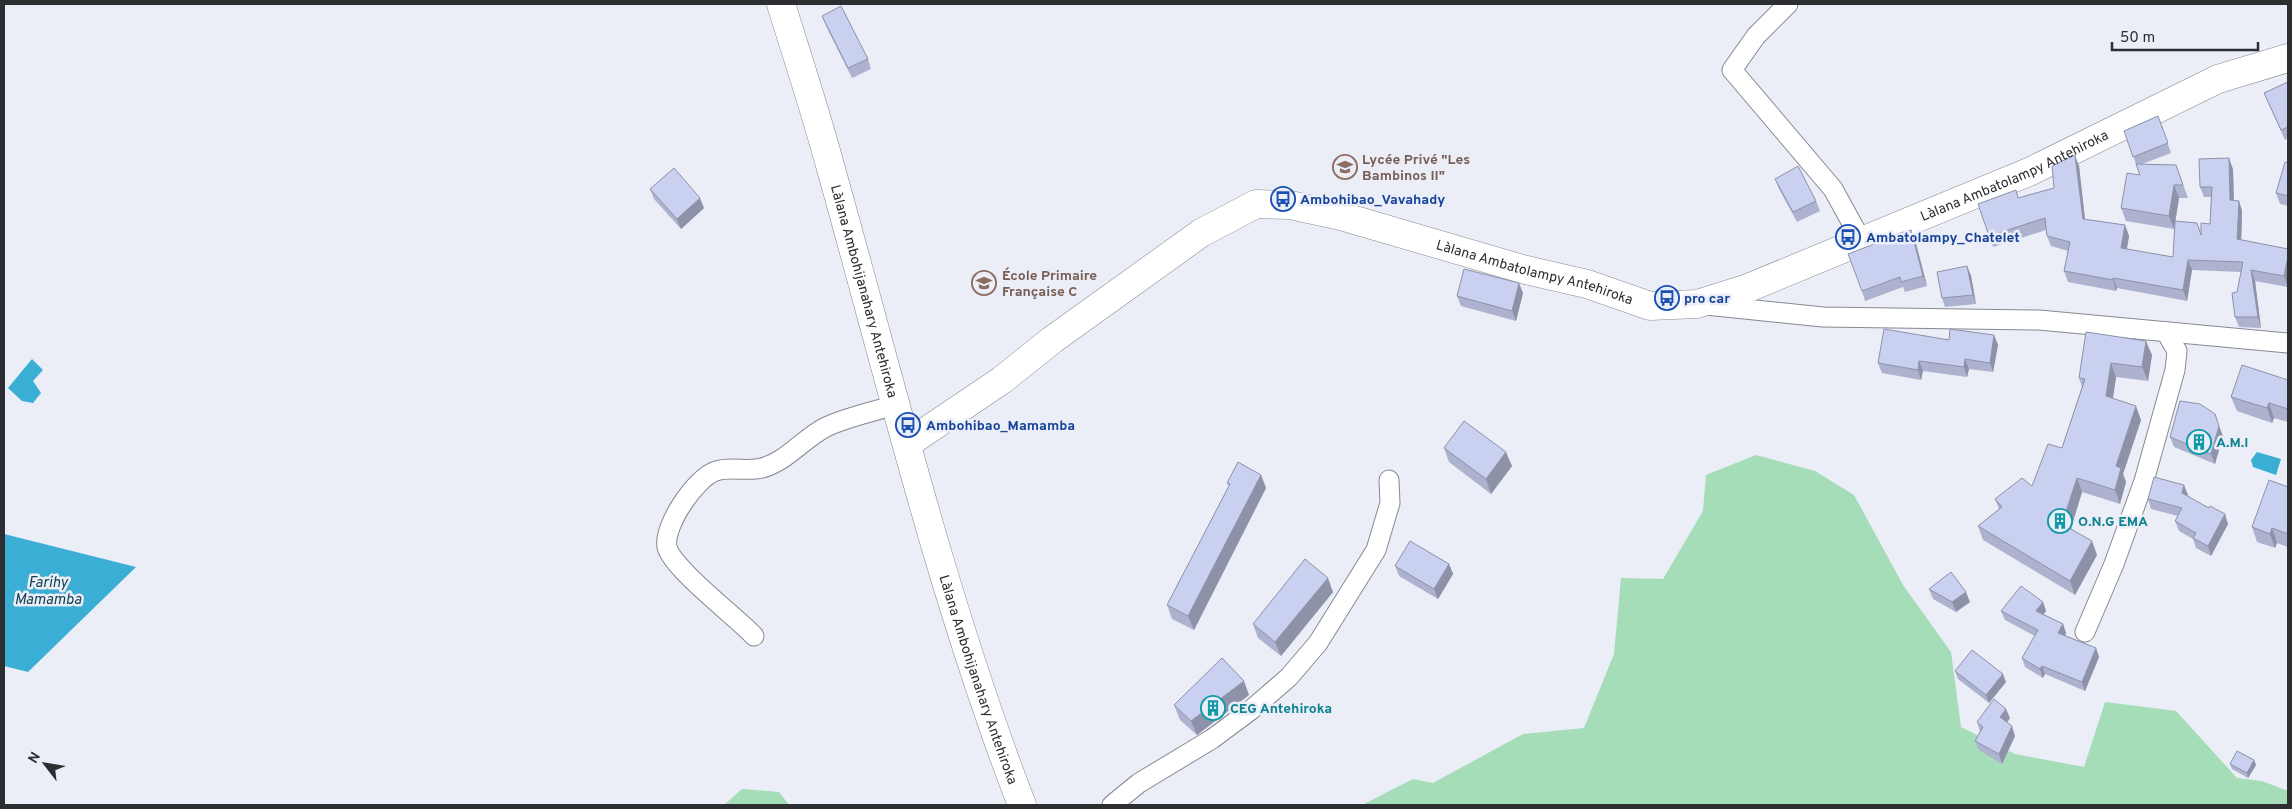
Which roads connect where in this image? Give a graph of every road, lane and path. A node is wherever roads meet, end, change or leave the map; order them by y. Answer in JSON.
{"nodes":[{"id":1,"x":781,"y":4,"type":"edge"},
{"id":2,"x":1788,"y":4,"type":"edge"},
{"id":3,"x":2288,"y":58,"type":"edge"},
{"id":4,"x":1861,"y":240,"type":"junction"},
{"id":5,"x":1697,"y":304,"type":"junction"},
{"id":6,"x":2166,"y":332,"type":"junction"},
{"id":7,"x":2288,"y":342,"type":"edge"},
{"id":8,"x":895,"y":405,"type":"junction"},
{"id":9,"x":907,"y":444,"type":"junction"},
{"id":10,"x":1389,"y":480,"type":"dead end"},
{"id":11,"x":2085,"y":632,"type":"dead end"},
{"id":12,"x":754,"y":636,"type":"dead end"},
{"id":13,"x":1022,"y":805,"type":"edge"},
{"id":14,"x":1112,"y":805,"type":"edge"}],
"edges":[{"from":1,"to":8,"type":"street","name":"Làlana Ambohijanahary Antehiroka"},
{"from":2,"to":4,"type":"street"},
{"from":3,"to":4,"type":"street","name":"Làlana Ambatolampy Antehiroka"},
{"from":4,"to":5,"type":"street","name":"Làlana Ambatolampy Antehiroka"},
{"from":5,"to":6,"type":"street"},
{"from":5,"to":9,"type":"street","name":"Làlana Ambatolampy Antehiroka"},
{"from":6,"to":7,"type":"street"},
{"from":6,"to":11,"type":"street"},
{"from":8,"to":9,"type":"street","name":"Làlana Ambohijanahary Antehiroka"},
{"from":8,"to":12,"type":"street"},
{"from":9,"to":13,"type":"street","name":"Làlana Ambohijanahary Antehiroka"},
{"from":10,"to":14,"type":"street"}]}
